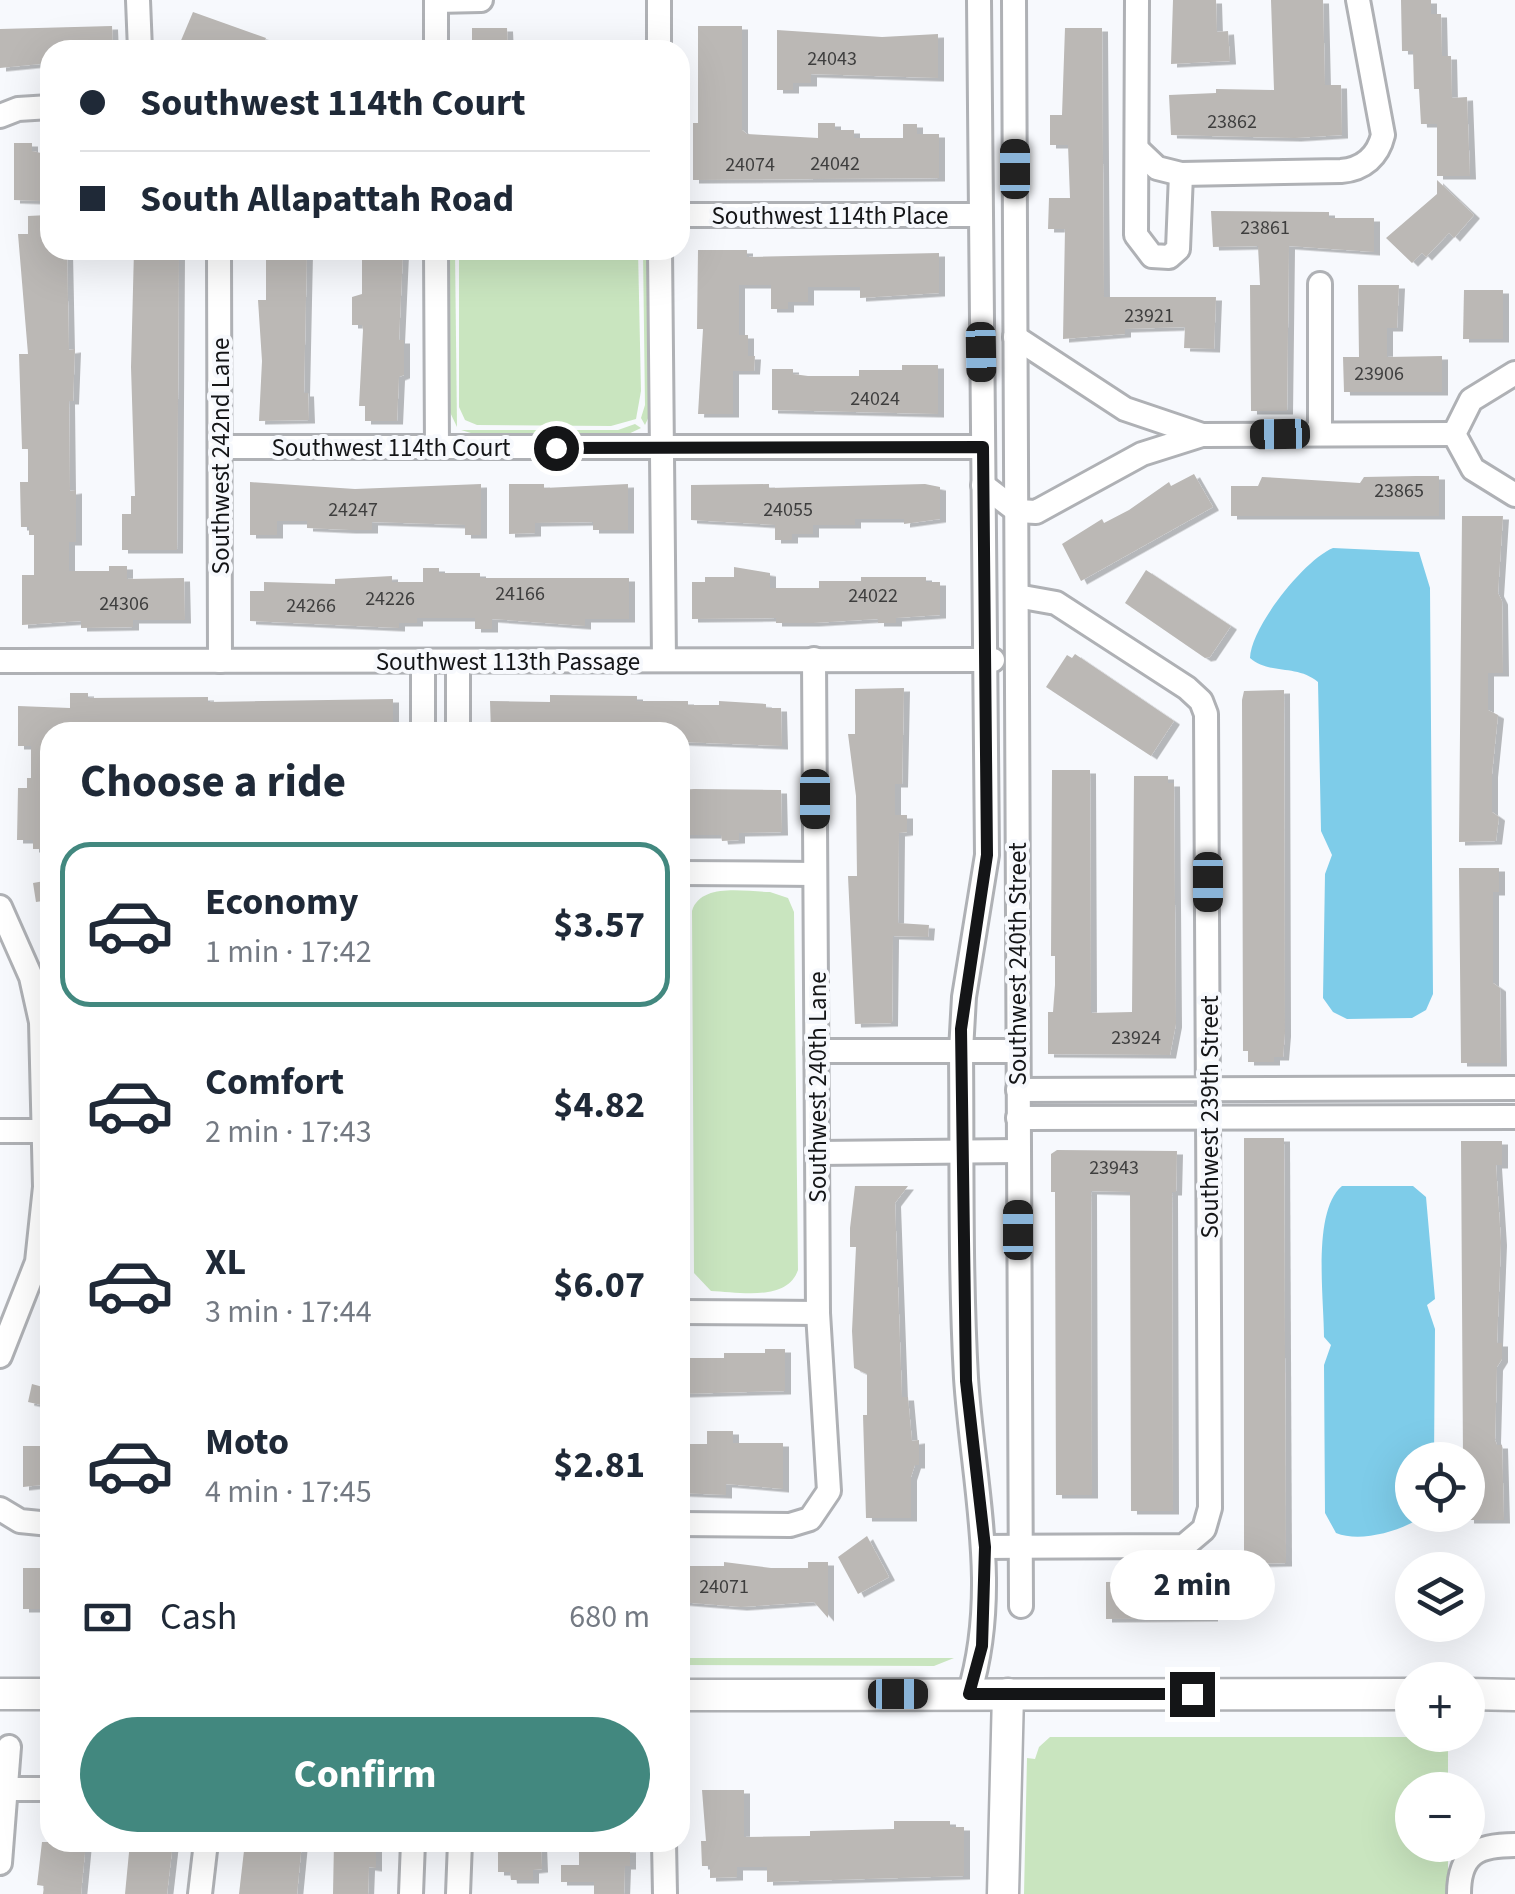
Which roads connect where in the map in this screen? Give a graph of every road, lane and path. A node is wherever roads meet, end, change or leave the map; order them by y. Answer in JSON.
{"nodes":[{"id":1,"x":138,"y":0,"type":"edge"},
{"id":2,"x":436,"y":0,"type":"edge"},
{"id":3,"x":481,"y":0,"type":"edge"},
{"id":4,"x":659,"y":0,"type":"edge"},
{"id":5,"x":979,"y":0,"type":"edge"},
{"id":6,"x":1014,"y":0,"type":"edge"},
{"id":7,"x":1137,"y":0,"type":"edge"},
{"id":8,"x":1358,"y":0,"type":"edge"},
{"id":9,"x":140,"y":40,"type":"edge"},
{"id":10,"x":436,"y":40,"type":"edge"},
{"id":11,"x":659,"y":40,"type":"edge"},
{"id":12,"x":40,"y":108,"type":"edge"},
{"id":13,"x":0,"y":116,"type":"edge"},
{"id":14,"x":1136,"y":149,"type":"junction"},
{"id":15,"x":1181,"y":174,"type":"junction"},
{"id":16,"x":690,"y":215,"type":"edge"},
{"id":17,"x":979,"y":216,"type":"junction"},
{"id":18,"x":219,"y":260,"type":"edge"},
{"id":19,"x":436,"y":260,"type":"edge"},
{"id":20,"x":660,"y":260,"type":"edge"},
{"id":21,"x":1320,"y":284,"type":"dead end"},
{"id":22,"x":980,"y":321,"type":"junction"},
{"id":23,"x":1015,"y":329,"type":"junction"},
{"id":24,"x":1515,"y":373,"type":"edge"},
{"id":25,"x":1141,"y":415,"type":"junction"},
{"id":26,"x":1202,"y":434,"type":"junction"},
{"id":27,"x":1320,"y":434,"type":"junction"},
{"id":28,"x":1454,"y":434,"type":"junction"},
{"id":29,"x":220,"y":447,"type":"junction"},
{"id":30,"x":437,"y":447,"type":"junction"},
{"id":31,"x":983,"y":447,"type":"junction"},
{"id":32,"x":660,"y":448,"type":"junction"},
{"id":33,"x":1142,"y":454,"type":"junction"},
{"id":34,"x":983,"y":485,"type":"junction"},
{"id":35,"x":1515,"y":495,"type":"edge"},
{"id":36,"x":1017,"y":511,"type":"junction"},
{"id":37,"x":1017,"y":596,"type":"junction"},
{"id":38,"x":664,"y":660,"type":"junction"},
{"id":39,"x":814,"y":660,"type":"junction"},
{"id":40,"x":982,"y":660,"type":"junction"},
{"id":41,"x":1017,"y":660,"type":"junction"},
{"id":42,"x":0,"y":661,"type":"edge"},
{"id":43,"x":220,"y":661,"type":"junction"},
{"id":44,"x":422,"y":661,"type":"junction"},
{"id":45,"x":458,"y":661,"type":"junction"},
{"id":46,"x":423,"y":722,"type":"edge"},
{"id":47,"x":458,"y":722,"type":"edge"},
{"id":48,"x":690,"y":873,"type":"edge"},
{"id":49,"x":816,"y":874,"type":"junction"},
{"id":50,"x":0,"y":907,"type":"edge"},
{"id":51,"x":40,"y":1022,"type":"edge"},
{"id":52,"x":816,"y":1051,"type":"junction"},
{"id":53,"x":961,"y":1051,"type":"junction"},
{"id":54,"x":1017,"y":1051,"type":"junction"},
{"id":55,"x":1515,"y":1088,"type":"edge"},
{"id":56,"x":1018,"y":1090,"type":"junction"},
{"id":57,"x":1210,"y":1090,"type":"junction"},
{"id":58,"x":1515,"y":1117,"type":"edge"},
{"id":59,"x":1018,"y":1118,"type":"junction"},
{"id":60,"x":1210,"y":1118,"type":"junction"},
{"id":61,"x":0,"y":1131,"type":"edge"},
{"id":62,"x":40,"y":1131,"type":"edge"},
{"id":63,"x":1018,"y":1151,"type":"junction"},
{"id":64,"x":962,"y":1152,"type":"junction"},
{"id":65,"x":817,"y":1153,"type":"junction"},
{"id":66,"x":40,"y":1243,"type":"edge"},
{"id":67,"x":690,"y":1312,"type":"edge"},
{"id":68,"x":818,"y":1313,"type":"junction"},
{"id":69,"x":0,"y":1356,"type":"edge"},
{"id":70,"x":2,"y":1511,"type":"edge"},
{"id":71,"x":40,"y":1523,"type":"edge"},
{"id":72,"x":690,"y":1524,"type":"edge"},
{"id":73,"x":985,"y":1547,"type":"junction"},
{"id":74,"x":1020,"y":1547,"type":"junction"},
{"id":75,"x":1020,"y":1606,"type":"dead end"},
{"id":76,"x":0,"y":1694,"type":"edge"},
{"id":77,"x":40,"y":1694,"type":"edge"},
{"id":78,"x":969,"y":1694,"type":"junction"},
{"id":79,"x":1008,"y":1694,"type":"junction"},
{"id":80,"x":1395,"y":1694,"type":"edge"},
{"id":81,"x":1485,"y":1694,"type":"edge"},
{"id":82,"x":1515,"y":1694,"type":"edge"},
{"id":83,"x":690,"y":1695,"type":"edge"},
{"id":84,"x":9,"y":1747,"type":"dead end"},
{"id":85,"x":40,"y":1789,"type":"edge"},
{"id":86,"x":8,"y":1790,"type":"junction"},
{"id":87,"x":1515,"y":1845,"type":"edge"},
{"id":88,"x":205,"y":1852,"type":"edge"},
{"id":89,"x":413,"y":1852,"type":"edge"},
{"id":90,"x":460,"y":1852,"type":"edge"},
{"id":91,"x":664,"y":1852,"type":"edge"},
{"id":92,"x":0,"y":1863,"type":"edge"},
{"id":93,"x":200,"y":1894,"type":"edge"},
{"id":94,"x":411,"y":1894,"type":"edge"},
{"id":95,"x":458,"y":1894,"type":"edge"},
{"id":96,"x":665,"y":1894,"type":"edge"},
{"id":97,"x":1003,"y":1894,"type":"edge"},
{"id":98,"x":1459,"y":1894,"type":"edge"}],
"edges":[{"from":1,"to":9,"type":"street"},
{"from":2,"to":3,"type":"street"},
{"from":2,"to":10,"type":"street"},
{"from":4,"to":11,"type":"street"},
{"from":5,"to":17,"type":"street","name":"Southwest 240th Street"},
{"from":6,"to":23,"type":"street","name":"Southwest 240th Street"},
{"from":7,"to":14,"type":"street"},
{"from":8,"to":15,"type":"street"},
{"from":12,"to":13,"type":"street"},
{"from":14,"to":15,"type":"street"},
{"from":14,"to":15,"type":"street"},
{"from":16,"to":17,"type":"street","name":"Southwest 114th Place"},
{"from":17,"to":22,"type":"street","name":"Southwest 240th Street"},
{"from":18,"to":29,"type":"street","name":"Southwest 242nd Lane"},
{"from":19,"to":30,"type":"street"},
{"from":20,"to":32,"type":"street"},
{"from":21,"to":27,"type":"street"},
{"from":22,"to":23,"type":"street"},
{"from":22,"to":31,"type":"street","name":"Southwest 240th Street"},
{"from":23,"to":25,"type":"street"},
{"from":23,"to":36,"type":"street","name":"Southwest 240th Street"},
{"from":24,"to":28,"type":"street"},
{"from":25,"to":26,"type":"street"},
{"from":25,"to":33,"type":"street"},
{"from":26,"to":27,"type":"street"},
{"from":26,"to":33,"type":"street"},
{"from":27,"to":28,"type":"street"},
{"from":28,"to":35,"type":"street"},
{"from":29,"to":30,"type":"street","name":"Southwest 114th Court"},
{"from":29,"to":43,"type":"street","name":"Southwest 242nd Lane"},
{"from":30,"to":32,"type":"street","name":"Southwest 114th Court"},
{"from":31,"to":32,"type":"street","name":"Southwest 114th Court"},
{"from":31,"to":34,"type":"street","name":"Southwest 240th Street"},
{"from":32,"to":38,"type":"street"},
{"from":33,"to":36,"type":"street"},
{"from":34,"to":36,"type":"street"},
{"from":34,"to":40,"type":"street","name":"Southwest 240th Street"},
{"from":36,"to":37,"type":"street","name":"Southwest 240th Street"},
{"from":37,"to":41,"type":"street","name":"Southwest 240th Street"},
{"from":37,"to":57,"type":"street","name":"Southwest 239th Street"},
{"from":38,"to":39,"type":"street","name":"Southwest 113th Passage"},
{"from":38,"to":45,"type":"street","name":"Southwest 113th Passage"},
{"from":39,"to":40,"type":"street","name":"Southwest 113th Passage"},
{"from":39,"to":49,"type":"street","name":"Southwest 240th Lane"},
{"from":40,"to":41,"type":"street","name":"Southwest 113th Passage"},
{"from":40,"to":53,"type":"street","name":"Southwest 240th Street"},
{"from":41,"to":54,"type":"street","name":"Southwest 240th Street"},
{"from":42,"to":43,"type":"street","name":"Southwest 113th Passage"},
{"from":43,"to":44,"type":"street","name":"Southwest 113th Passage"},
{"from":44,"to":45,"type":"street","name":"Southwest 113th Passage"},
{"from":44,"to":46,"type":"street"},
{"from":45,"to":47,"type":"street"},
{"from":48,"to":49,"type":"street"},
{"from":49,"to":52,"type":"street","name":"Southwest 240th Lane"},
{"from":50,"to":51,"type":"street"},
{"from":52,"to":53,"type":"street"},
{"from":52,"to":65,"type":"street","name":"Southwest 240th Lane"},
{"from":53,"to":54,"type":"street"},
{"from":53,"to":64,"type":"street","name":"Southwest 240th Street"},
{"from":54,"to":56,"type":"street","name":"Southwest 240th Street"},
{"from":55,"to":57,"type":"street"},
{"from":56,"to":57,"type":"street"},
{"from":56,"to":59,"type":"street","name":"Southwest 240th Street"},
{"from":57,"to":60,"type":"street","name":"Southwest 239th Street"},
{"from":58,"to":60,"type":"street"},
{"from":59,"to":60,"type":"street"},
{"from":59,"to":63,"type":"street","name":"Southwest 240th Street"},
{"from":60,"to":74,"type":"street","name":"Southwest 239th Street"},
{"from":61,"to":62,"type":"street"},
{"from":63,"to":64,"type":"street"},
{"from":63,"to":74,"type":"street","name":"Southwest 240th Street"},
{"from":64,"to":65,"type":"street"},
{"from":64,"to":73,"type":"street","name":"Southwest 240th Street"},
{"from":65,"to":68,"type":"street","name":"Southwest 240th Lane"},
{"from":66,"to":69,"type":"street"},
{"from":67,"to":68,"type":"street"},
{"from":68,"to":72,"type":"street","name":"Southwest 240th Lane"},
{"from":70,"to":71,"type":"street"},
{"from":73,"to":74,"type":"street"},
{"from":73,"to":78,"type":"street","name":"Southwest 240th Street"},
{"from":74,"to":75,"type":"street","name":"Southwest 240th Street"},
{"from":76,"to":77,"type":"main road"},
{"from":78,"to":79,"type":"main road"},
{"from":78,"to":83,"type":"main road"},
{"from":79,"to":80,"type":"main road"},
{"from":79,"to":97,"type":"main road"},
{"from":81,"to":82,"type":"main road"},
{"from":84,"to":86,"type":"street"},
{"from":85,"to":86,"type":"street"},
{"from":86,"to":92,"type":"street"},
{"from":87,"to":98,"type":"street"},
{"from":88,"to":93,"type":"street"},
{"from":89,"to":94,"type":"street"},
{"from":90,"to":95,"type":"street"},
{"from":91,"to":96,"type":"street"}]}
